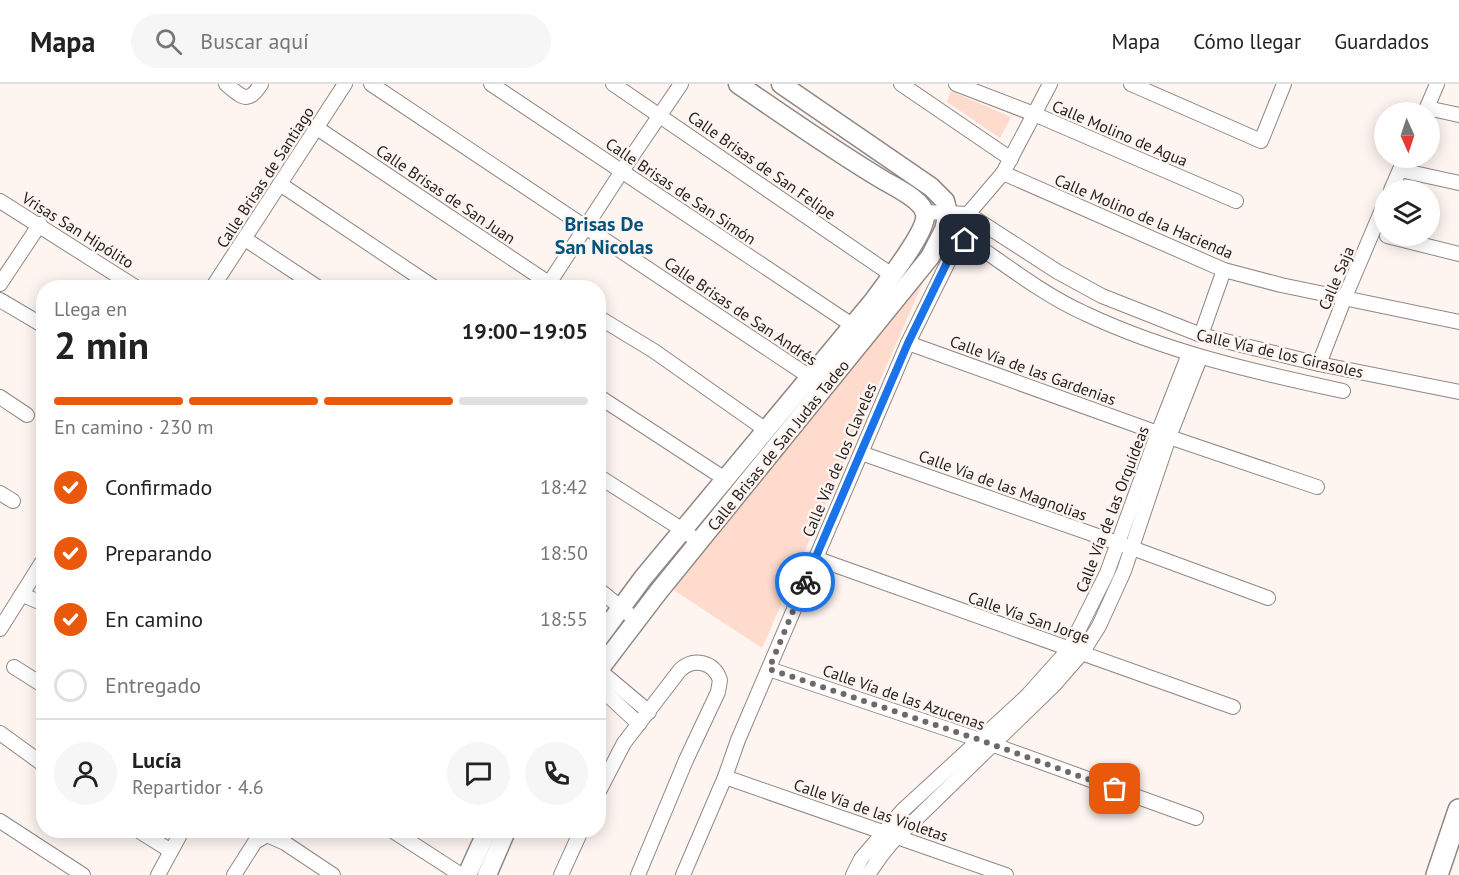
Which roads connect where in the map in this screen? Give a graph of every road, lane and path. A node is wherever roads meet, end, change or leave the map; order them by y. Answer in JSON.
{"nodes":[{"id":1,"x":225,"y":84,"type":"edge"},
{"id":2,"x":345,"y":84,"type":"edge"},
{"id":3,"x":371,"y":84,"type":"edge"},
{"id":4,"x":491,"y":84,"type":"edge"},
{"id":5,"x":613,"y":84,"type":"edge"},
{"id":6,"x":681,"y":84,"type":"edge"},
{"id":7,"x":738,"y":84,"type":"edge"},
{"id":8,"x":781,"y":84,"type":"edge"},
{"id":9,"x":901,"y":84,"type":"edge"},
{"id":10,"x":956,"y":84,"type":"edge"},
{"id":11,"x":1050,"y":84,"type":"edge"},
{"id":12,"x":1131,"y":84,"type":"edge"},
{"id":13,"x":1284,"y":84,"type":"edge"},
{"id":14,"x":1437,"y":84,"type":"edge"},
{"id":15,"x":257,"y":90,"type":"edge"},
{"id":16,"x":1429,"y":102,"type":"edge"},
{"id":17,"x":1440,"y":112,"type":"edge"},
{"id":18,"x":1034,"y":114,"type":"junction"},
{"id":19,"x":660,"y":115,"type":"junction"},
{"id":20,"x":1459,"y":115,"type":"edge"},
{"id":21,"x":317,"y":128,"type":"junction"},
{"id":22,"x":1011,"y":159,"type":"junction"},
{"id":23,"x":1414,"y":168,"type":"edge"},
{"id":24,"x":622,"y":171,"type":"junction"},
{"id":25,"x":1003,"y":173,"type":"junction"},
{"id":26,"x":1459,"y":183,"type":"edge"},
{"id":27,"x":280,"y":184,"type":"junction"},
{"id":28,"x":0,"y":201,"type":"edge"},
{"id":29,"x":1236,"y":201,"type":"dead end"},
{"id":30,"x":925,"y":212,"type":"junction"},
{"id":31,"x":948,"y":213,"type":"junction"},
{"id":32,"x":968,"y":213,"type":"junction"},
{"id":33,"x":40,"y":225,"type":"junction"},
{"id":34,"x":585,"y":227,"type":"junction"},
{"id":35,"x":245,"y":239,"type":"junction"},
{"id":36,"x":1375,"y":246,"type":"edge"},
{"id":37,"x":1428,"y":246,"type":"edge"},
{"id":38,"x":1459,"y":254,"type":"edge"},
{"id":39,"x":1224,"y":270,"type":"junction"},
{"id":40,"x":892,"y":275,"type":"junction"},
{"id":41,"x":125,"y":280,"type":"edge"},
{"id":42,"x":217,"y":280,"type":"edge"},
{"id":43,"x":307,"y":280,"type":"edge"},
{"id":44,"x":423,"y":280,"type":"edge"},
{"id":45,"x":541,"y":280,"type":"edge"},
{"id":46,"x":554,"y":280,"type":"edge"},
{"id":47,"x":0,"y":284,"type":"edge"},
{"id":48,"x":1345,"y":297,"type":"junction"},
{"id":49,"x":0,"y":300,"type":"edge"},
{"id":50,"x":36,"y":321,"type":"edge"},
{"id":51,"x":606,"y":322,"type":"edge"},
{"id":52,"x":1459,"y":322,"type":"edge"},
{"id":53,"x":852,"y":325,"type":"junction"},
{"id":54,"x":1201,"y":335,"type":"junction"},
{"id":55,"x":908,"y":343,"type":"junction"},
{"id":56,"x":1195,"y":356,"type":"junction"},
{"id":57,"x":1319,"y":364,"type":"junction"},
{"id":58,"x":816,"y":381,"type":"junction"},
{"id":59,"x":1343,"y":391,"type":"dead end"},
{"id":60,"x":1459,"y":392,"type":"edge"},
{"id":61,"x":0,"y":397,"type":"edge"},
{"id":62,"x":606,"y":401,"type":"edge"},
{"id":63,"x":27,"y":415,"type":"dead end"},
{"id":64,"x":766,"y":430,"type":"junction"},
{"id":65,"x":1164,"y":435,"type":"junction"},
{"id":66,"x":861,"y":453,"type":"junction"},
{"id":67,"x":724,"y":479,"type":"junction"},
{"id":68,"x":606,"y":481,"type":"edge"},
{"id":69,"x":1317,"y":487,"type":"dead end"},
{"id":70,"x":0,"y":494,"type":"edge"},
{"id":71,"x":13,"y":501,"type":"dead end"},
{"id":72,"x":683,"y":530,"type":"junction"},
{"id":73,"x":700,"y":543,"type":"junction"},
{"id":74,"x":1125,"y":546,"type":"junction"},
{"id":75,"x":815,"y":558,"type":"junction"},
{"id":76,"x":36,"y":572,"type":"edge"},
{"id":77,"x":643,"y":578,"type":"junction"},
{"id":78,"x":659,"y":591,"type":"junction"},
{"id":79,"x":22,"y":595,"type":"junction"},
{"id":80,"x":606,"y":595,"type":"edge"},
{"id":81,"x":1268,"y":598,"type":"dead end"},
{"id":82,"x":36,"y":601,"type":"edge"},
{"id":83,"x":621,"y":607,"type":"junction"},
{"id":84,"x":636,"y":620,"type":"junction"},
{"id":85,"x":606,"y":628,"type":"edge"},
{"id":86,"x":0,"y":629,"type":"edge"},
{"id":87,"x":1076,"y":651,"type":"junction"},
{"id":88,"x":606,"y":661,"type":"edge"},
{"id":89,"x":14,"y":667,"type":"dead end"},
{"id":90,"x":769,"y":669,"type":"junction"},
{"id":91,"x":606,"y":677,"type":"edge"},
{"id":92,"x":36,"y":681,"type":"edge"},
{"id":93,"x":606,"y":693,"type":"edge"},
{"id":94,"x":1233,"y":707,"type":"dead end"},
{"id":95,"x":649,"y":712,"type":"junction"},
{"id":96,"x":639,"y":724,"type":"junction"},
{"id":97,"x":0,"y":734,"type":"edge"},
{"id":98,"x":986,"y":742,"type":"junction"},
{"id":99,"x":36,"y":759,"type":"edge"},
{"id":100,"x":606,"y":777,"type":"edge"},
{"id":101,"x":725,"y":777,"type":"junction"},
{"id":102,"x":1459,"y":810,"type":"edge"},
{"id":103,"x":1196,"y":818,"type":"dead end"},
{"id":104,"x":0,"y":820,"type":"edge"},
{"id":105,"x":889,"y":834,"type":"junction"},
{"id":106,"x":150,"y":838,"type":"edge"},
{"id":107,"x":178,"y":838,"type":"edge"},
{"id":108,"x":262,"y":838,"type":"edge"},
{"id":109,"x":276,"y":838,"type":"edge"},
{"id":110,"x":404,"y":838,"type":"edge"},
{"id":111,"x":483,"y":838,"type":"edge"},
{"id":112,"x":503,"y":838,"type":"edge"},
{"id":113,"x":578,"y":838,"type":"edge"},
{"id":114,"x":171,"y":851,"type":"junction"},
{"id":115,"x":83,"y":875,"type":"edge"},
{"id":116,"x":158,"y":875,"type":"edge"},
{"id":117,"x":234,"y":875,"type":"edge"},
{"id":118,"x":333,"y":875,"type":"edge"},
{"id":119,"x":461,"y":875,"type":"edge"},
{"id":120,"x":467,"y":875,"type":"edge"},
{"id":121,"x":487,"y":875,"type":"edge"},
{"id":122,"x":561,"y":875,"type":"edge"},
{"id":123,"x":639,"y":875,"type":"edge"},
{"id":124,"x":683,"y":875,"type":"edge"},
{"id":125,"x":853,"y":875,"type":"edge"},
{"id":126,"x":868,"y":875,"type":"edge"},
{"id":127,"x":1006,"y":875,"type":"edge"},
{"id":128,"x":1437,"y":875,"type":"edge"}],
"edges":[{"from":1,"to":15,"type":"street"},
{"from":2,"to":21,"type":"street","name":"Calle Brisas de Santiago"},
{"from":3,"to":34,"type":"street","name":"Calle Brisas de San Andrés"},
{"from":4,"to":24,"type":"street","name":"Calle Brisas de San Simón"},
{"from":5,"to":19,"type":"street","name":"Calle Brisas de San Felipe"},
{"from":6,"to":19,"type":"street"},
{"from":7,"to":30,"type":"street"},
{"from":8,"to":31,"type":"street"},
{"from":9,"to":22,"type":"street"},
{"from":10,"to":18,"type":"street","name":"Calle Molino de Agua"},
{"from":11,"to":18,"type":"street"},
{"from":12,"to":13,"type":"street"},
{"from":14,"to":16,"type":"street"},
{"from":17,"to":20,"type":"street"},
{"from":18,"to":22,"type":"street"},
{"from":18,"to":29,"type":"street","name":"Calle Molino de Agua"},
{"from":19,"to":24,"type":"street"},
{"from":19,"to":40,"type":"street","name":"Calle Brisas de San Felipe"},
{"from":21,"to":27,"type":"street","name":"Calle Brisas de Santiago"},
{"from":21,"to":45,"type":"street","name":"Calle Brisas de San Juan"},
{"from":22,"to":25,"type":"street"},
{"from":23,"to":26,"type":"street"},
{"from":24,"to":34,"type":"street"},
{"from":24,"to":53,"type":"street","name":"Calle Brisas de San Simón"},
{"from":25,"to":32,"type":"street"},
{"from":25,"to":39,"type":"street","name":"Calle Molino de la Hacienda"},
{"from":27,"to":35,"type":"street","name":"Calle Brisas de Santiago"},
{"from":27,"to":44,"type":"street"},
{"from":28,"to":33,"type":"street","name":"Vrisas San Hipólito"},
{"from":30,"to":31,"type":"street"},
{"from":30,"to":40,"type":"street","name":"Calle Brisas de San Judas Tadeo"},
{"from":31,"to":32,"type":"street"},
{"from":31,"to":58,"type":"street","name":"Calle Brisas de San Judas Tadeo"},
{"from":32,"to":54,"type":"street","name":"Calle Vía de los Girasoles"},
{"from":33,"to":41,"type":"street","name":"Vrisas San Hipólito"},
{"from":33,"to":47,"type":"street"},
{"from":34,"to":46,"type":"street"},
{"from":34,"to":58,"type":"street","name":"Calle Brisas de San Andrés"},
{"from":35,"to":42,"type":"street","name":"Calle Brisas de Santiago"},
{"from":35,"to":43,"type":"street"},
{"from":36,"to":48,"type":"street","name":"Calle Saja"},
{"from":37,"to":38,"type":"street"},
{"from":39,"to":48,"type":"street","name":"Calle Molino de la Hacienda"},
{"from":39,"to":54,"type":"street"},
{"from":40,"to":53,"type":"street","name":"Calle Brisas de San Judas Tadeo"},
{"from":48,"to":52,"type":"street","name":"Calle Molino de la Hacienda"},
{"from":48,"to":57,"type":"street","name":"Calle Saja"},
{"from":49,"to":50,"type":"street"},
{"from":51,"to":64,"type":"street"},
{"from":53,"to":58,"type":"street","name":"Calle Brisas de San Judas Tadeo"},
{"from":54,"to":57,"type":"street","name":"Calle Vía de los Girasoles"},
{"from":55,"to":56,"type":"street","name":"Calle Vía de los Claveles"},
{"from":55,"to":65,"type":"street","name":"Calle Vía de las Gardenias"},
{"from":55,"to":66,"type":"street","name":"Calle Vía de los Claveles"},
{"from":56,"to":59,"type":"street"},
{"from":56,"to":65,"type":"street","name":"Calle Vía de las Orquídeas"},
{"from":57,"to":60,"type":"street","name":"Calle Vía de los Girasoles"},
{"from":58,"to":64,"type":"street","name":"Calle Brisas de San Judas Tadeo"},
{"from":58,"to":73,"type":"street","name":"Calle Brisas de San Judas Tadeo"},
{"from":61,"to":63,"type":"street"},
{"from":62,"to":67,"type":"street"},
{"from":64,"to":67,"type":"street","name":"Calle Brisas de San Judas Tadeo"},
{"from":65,"to":69,"type":"street","name":"Calle Vía de las Gardenias"},
{"from":65,"to":74,"type":"street","name":"Calle Vía de las Orquídeas"},
{"from":66,"to":74,"type":"street","name":"Calle Vía de las Magnolias"},
{"from":66,"to":75,"type":"street","name":"Calle Vía de los Claveles"},
{"from":67,"to":72,"type":"street","name":"Calle Brisas de San Judas Tadeo"},
{"from":68,"to":72,"type":"street"},
{"from":70,"to":71,"type":"street"},
{"from":72,"to":73,"type":"street"},
{"from":72,"to":77,"type":"street","name":"Calle Brisas de San Judas Tadeo"},
{"from":73,"to":78,"type":"street","name":"Calle Brisas de San Judas Tadeo"},
{"from":74,"to":81,"type":"street","name":"Calle Vía de las Magnolias"},
{"from":74,"to":87,"type":"street","name":"Calle Vía de las Orquídeas"},
{"from":75,"to":87,"type":"street","name":"Calle Vía San Jorge"},
{"from":75,"to":90,"type":"street","name":"Calle Vía de los Claveles"},
{"from":76,"to":79,"type":"street"},
{"from":77,"to":78,"type":"street"},
{"from":77,"to":83,"type":"street","name":"Calle Brisas de San Judas Tadeo"},
{"from":78,"to":84,"type":"street","name":"Calle Brisas de San Judas Tadeo"},
{"from":79,"to":82,"type":"street"},
{"from":79,"to":86,"type":"street"},
{"from":80,"to":83,"type":"street"},
{"from":83,"to":84,"type":"street"},
{"from":83,"to":85,"type":"street","name":"Calle Brisas de San Judas Tadeo"},
{"from":84,"to":88,"type":"street","name":"Calle Brisas de San Judas Tadeo"},
{"from":87,"to":94,"type":"street","name":"Calle Vía San Jorge"},
{"from":87,"to":98,"type":"street","name":"Calle Vía de las Orquídeas"},
{"from":89,"to":92,"type":"street"},
{"from":90,"to":98,"type":"street","name":"Calle Vía de las Azucenas"},
{"from":90,"to":101,"type":"street","name":"Calle Vía de los Claveles"},
{"from":91,"to":95,"type":"street"},
{"from":93,"to":96,"type":"street"},
{"from":95,"to":96,"type":"street"},
{"from":95,"to":123,"type":"street"},
{"from":96,"to":100,"type":"street"},
{"from":97,"to":99,"type":"street"},
{"from":98,"to":103,"type":"street","name":"Calle Vía de las Azucenas"},
{"from":98,"to":105,"type":"street","name":"Calle Vía de las Orquídeas"},
{"from":101,"to":105,"type":"street","name":"Calle Vía de las Violetas"},
{"from":101,"to":124,"type":"street","name":"Calle Vía de los Claveles"},
{"from":102,"to":128,"type":"main road"},
{"from":104,"to":115,"type":"street"},
{"from":105,"to":125,"type":"street","name":"Calle Vía de las Orquídeas"},
{"from":105,"to":126,"type":"street","name":"Calle Vía de las Orquídeas"},
{"from":105,"to":127,"type":"street","name":"Calle Vía de las Violetas"},
{"from":106,"to":114,"type":"street"},
{"from":107,"to":114,"type":"street"},
{"from":108,"to":117,"type":"street"},
{"from":109,"to":118,"type":"street"},
{"from":110,"to":119,"type":"street"},
{"from":111,"to":120,"type":"street"},
{"from":112,"to":121,"type":"street"},
{"from":113,"to":122,"type":"street"},
{"from":114,"to":116,"type":"street"}]}
